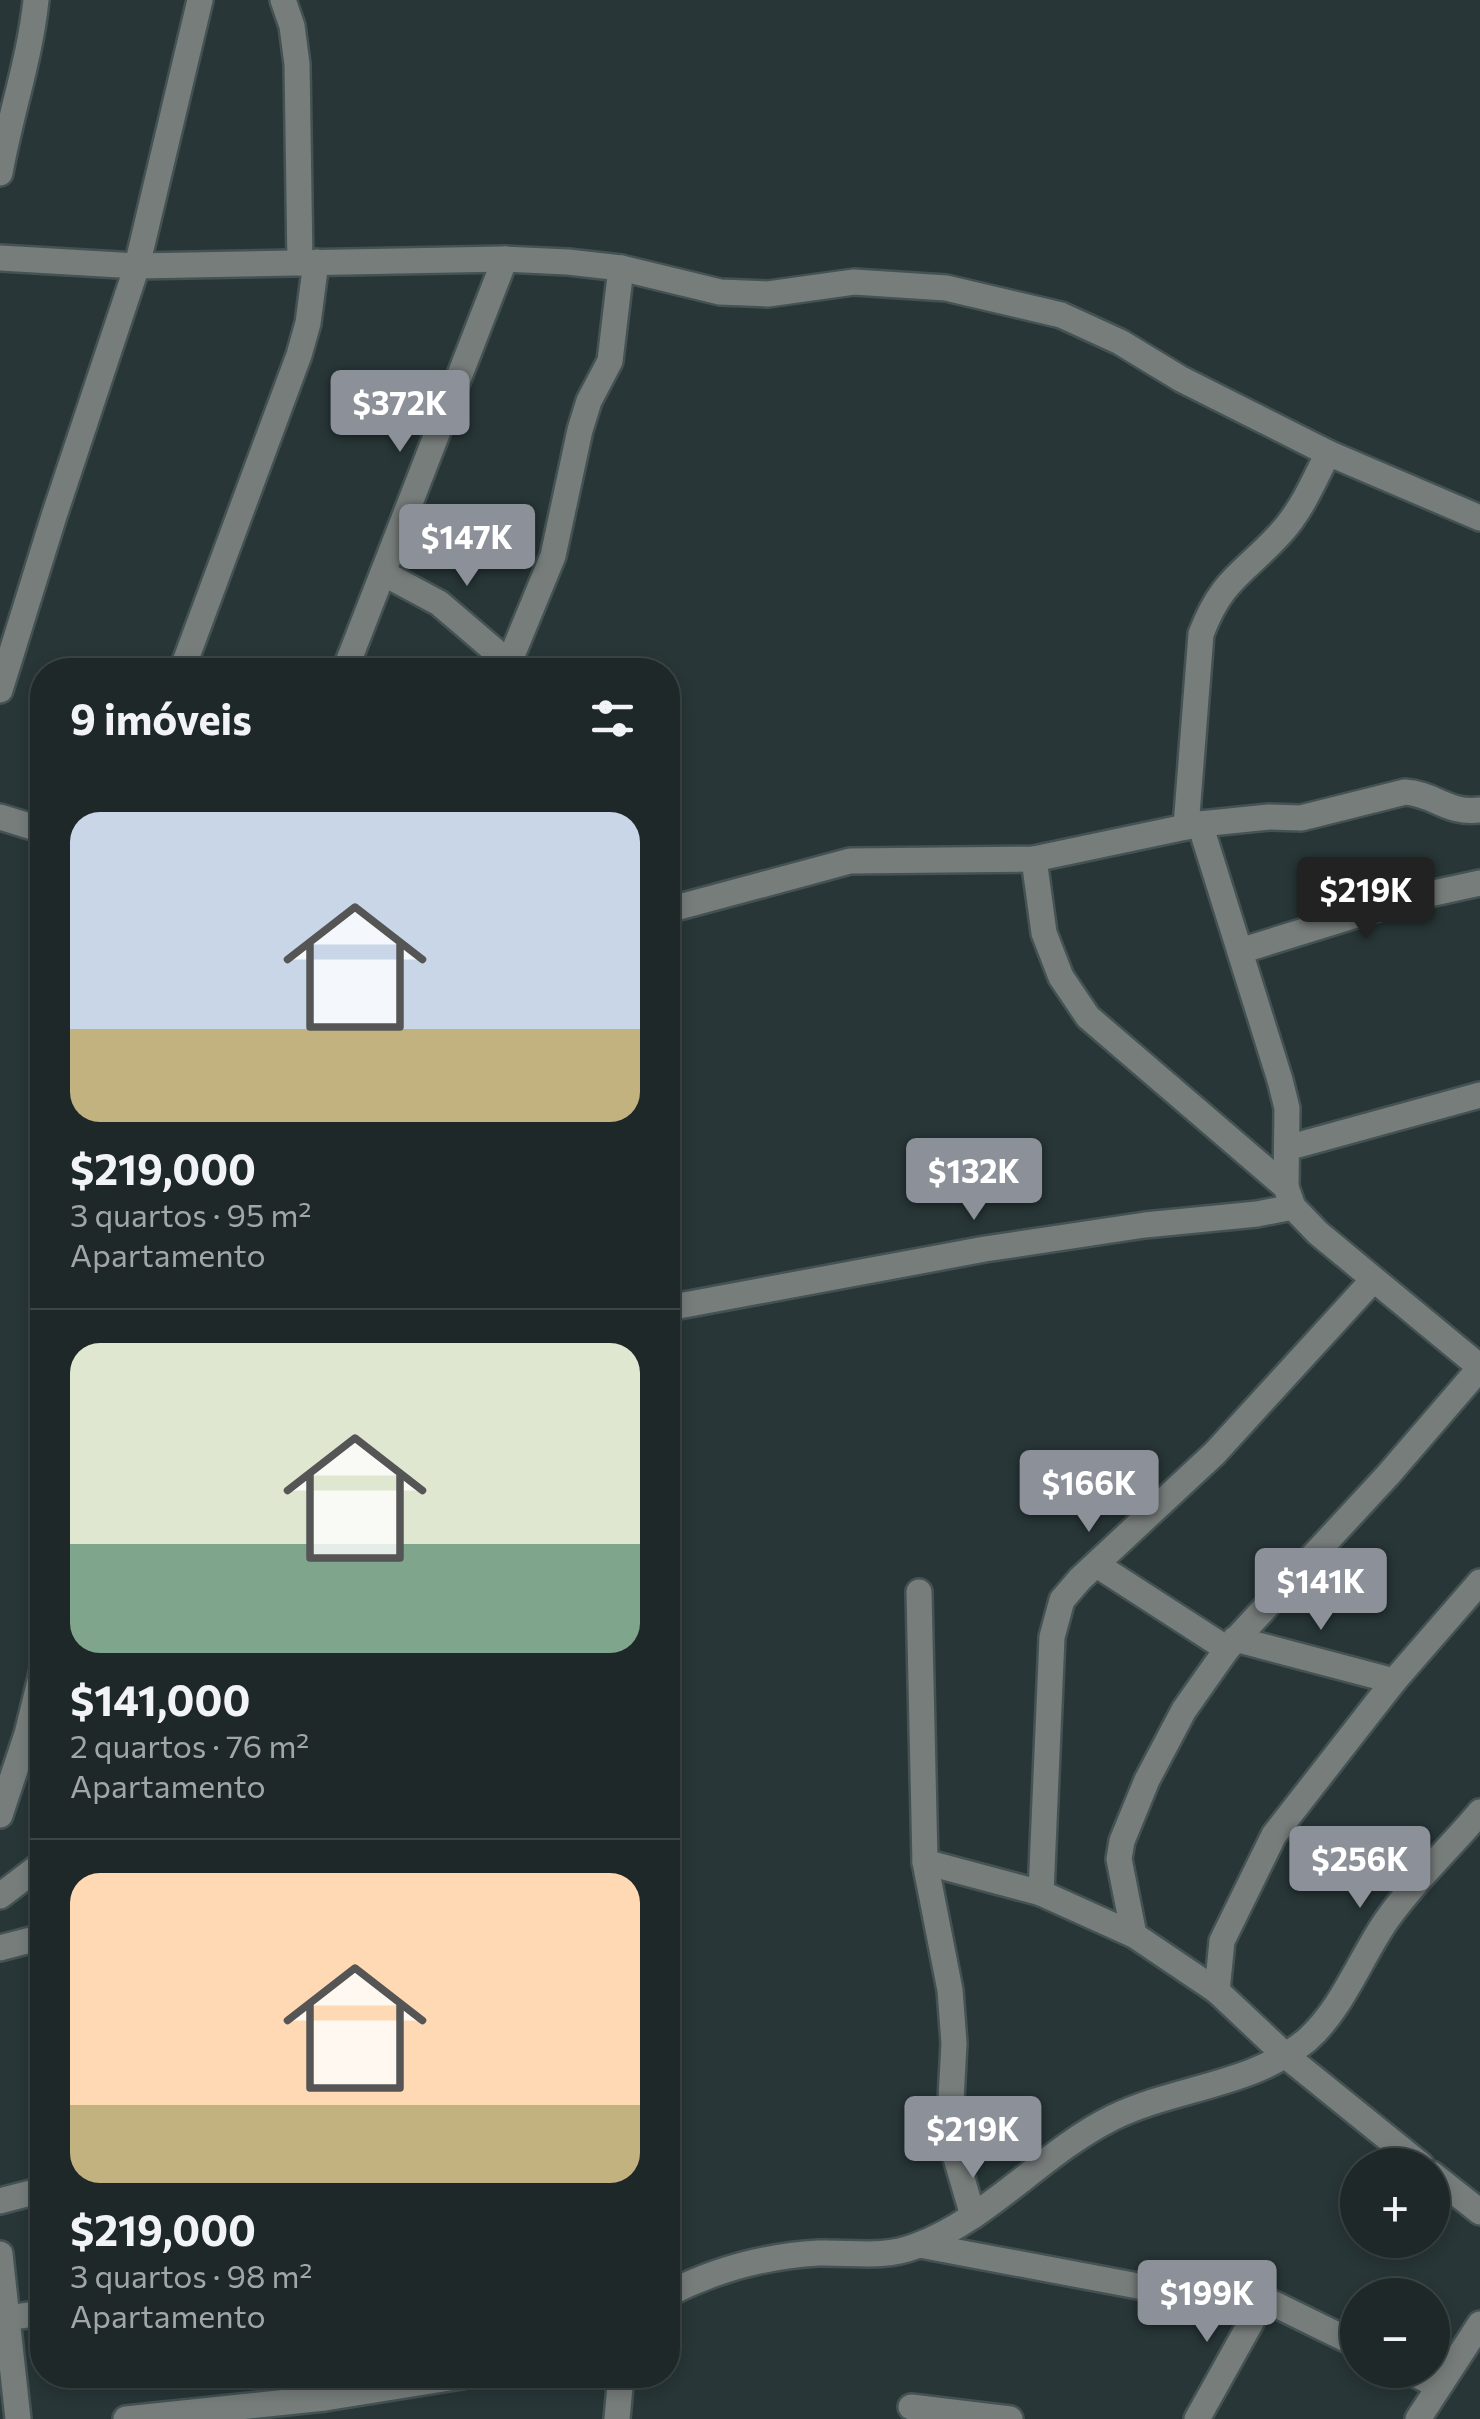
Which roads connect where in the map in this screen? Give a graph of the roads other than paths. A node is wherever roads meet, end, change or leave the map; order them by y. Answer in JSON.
{"nodes":[{"id":1,"x":36,"y":0,"type":"edge"},
{"id":2,"x":200,"y":0,"type":"edge"},
{"id":3,"x":283,"y":0,"type":"edge"},
{"id":4,"x":0,"y":173,"type":"edge"},
{"id":5,"x":0,"y":258,"type":"edge"},
{"id":6,"x":506,"y":259,"type":"junction"},
{"id":7,"x":308,"y":262,"type":"junction"},
{"id":8,"x":138,"y":266,"type":"junction"},
{"id":9,"x":621,"y":268,"type":"junction"},
{"id":10,"x":1328,"y":453,"type":"junction"},
{"id":11,"x":1480,"y":518,"type":"edge"},
{"id":12,"x":384,"y":573,"type":"junction"},
{"id":13,"x":186,"y":658,"type":"edge"},
{"id":14,"x":350,"y":658,"type":"edge"},
{"id":15,"x":498,"y":658,"type":"edge"},
{"id":16,"x":510,"y":658,"type":"edge"},
{"id":17,"x":0,"y":690,"type":"edge"},
{"id":18,"x":1480,"y":810,"type":"edge"},
{"id":19,"x":0,"y":817,"type":"edge"},
{"id":20,"x":30,"y":826,"type":"edge"},
{"id":21,"x":1193,"y":826,"type":"junction"},
{"id":22,"x":1034,"y":859,"type":"junction"},
{"id":23,"x":1480,"y":883,"type":"edge"},
{"id":24,"x":680,"y":907,"type":"edge"},
{"id":25,"x":1240,"y":951,"type":"junction"},
{"id":26,"x":1480,"y":1095,"type":"edge"},
{"id":27,"x":1287,"y":1148,"type":"junction"},
{"id":28,"x":1289,"y":1197,"type":"junction"},
{"id":29,"x":1373,"y":1280,"type":"junction"},
{"id":30,"x":680,"y":1306,"type":"edge"},
{"id":31,"x":1480,"y":1368,"type":"edge"},
{"id":32,"x":1097,"y":1565,"type":"junction"},
{"id":33,"x":1480,"y":1582,"type":"edge"},
{"id":34,"x":919,"y":1592,"type":"dead end"},
{"id":35,"x":1231,"y":1644,"type":"junction"},
{"id":36,"x":1394,"y":1682,"type":"junction"},
{"id":37,"x":30,"y":1722,"type":"edge"},
{"id":38,"x":1480,"y":1812,"type":"edge"},
{"id":39,"x":0,"y":1815,"type":"edge"},
{"id":40,"x":925,"y":1862,"type":"junction"},
{"id":41,"x":30,"y":1873,"type":"edge"},
{"id":42,"x":1040,"y":1893,"type":"junction"},
{"id":43,"x":0,"y":1896,"type":"edge"},
{"id":44,"x":1134,"y":1935,"type":"junction"},
{"id":45,"x":30,"y":1940,"type":"edge"},
{"id":46,"x":0,"y":1948,"type":"edge"},
{"id":47,"x":1217,"y":1991,"type":"junction"},
{"id":48,"x":1285,"y":2056,"type":"junction"},
{"id":49,"x":1400,"y":2148,"type":"edge"},
{"id":50,"x":1450,"y":2188,"type":"edge"},
{"id":51,"x":30,"y":2193,"type":"edge"},
{"id":52,"x":0,"y":2200,"type":"edge"},
{"id":53,"x":1480,"y":2212,"type":"edge"},
{"id":54,"x":973,"y":2216,"type":"junction"},
{"id":55,"x":920,"y":2245,"type":"junction"},
{"id":56,"x":0,"y":2254,"type":"edge"},
{"id":57,"x":680,"y":2289,"type":"edge"},
{"id":58,"x":1264,"y":2299,"type":"junction"},
{"id":59,"x":30,"y":2314,"type":"edge"},
{"id":60,"x":7,"y":2318,"type":"junction"},
{"id":61,"x":1480,"y":2324,"type":"edge"},
{"id":62,"x":1340,"y":2336,"type":"edge"},
{"id":63,"x":1450,"y":2369,"type":"edge"},
{"id":64,"x":385,"y":2388,"type":"edge"},
{"id":65,"x":619,"y":2388,"type":"edge"},
{"id":66,"x":1438,"y":2388,"type":"edge"},
{"id":67,"x":910,"y":2406,"type":"dead end"},
{"id":68,"x":18,"y":2419,"type":"edge"},
{"id":69,"x":126,"y":2419,"type":"edge"},
{"id":70,"x":617,"y":2419,"type":"edge"},
{"id":71,"x":1010,"y":2419,"type":"edge"},
{"id":72,"x":1197,"y":2419,"type":"edge"},
{"id":73,"x":1418,"y":2419,"type":"edge"}],
"edges":[{"from":1,"to":4,"type":"street"},
{"from":2,"to":8,"type":"street"},
{"from":3,"to":7,"type":"street"},
{"from":5,"to":8,"type":"street"},
{"from":6,"to":7,"type":"street"},
{"from":6,"to":9,"type":"street"},
{"from":6,"to":12,"type":"street"},
{"from":7,"to":8,"type":"street"},
{"from":7,"to":13,"type":"street"},
{"from":8,"to":17,"type":"street"},
{"from":9,"to":10,"type":"street"},
{"from":9,"to":16,"type":"street"},
{"from":10,"to":11,"type":"street"},
{"from":10,"to":21,"type":"street"},
{"from":12,"to":14,"type":"street"},
{"from":12,"to":15,"type":"street"},
{"from":18,"to":21,"type":"street"},
{"from":19,"to":20,"type":"street"},
{"from":21,"to":22,"type":"street"},
{"from":21,"to":25,"type":"street"},
{"from":22,"to":24,"type":"street"},
{"from":22,"to":28,"type":"street"},
{"from":23,"to":25,"type":"street"},
{"from":25,"to":27,"type":"street"},
{"from":26,"to":27,"type":"street"},
{"from":27,"to":28,"type":"street"},
{"from":28,"to":29,"type":"street"},
{"from":28,"to":30,"type":"street"},
{"from":29,"to":31,"type":"street"},
{"from":29,"to":32,"type":"street"},
{"from":31,"to":35,"type":"street"},
{"from":32,"to":35,"type":"street"},
{"from":32,"to":42,"type":"street"},
{"from":33,"to":36,"type":"street"},
{"from":34,"to":40,"type":"street"},
{"from":35,"to":36,"type":"street"},
{"from":35,"to":44,"type":"street"},
{"from":36,"to":47,"type":"street"},
{"from":37,"to":39,"type":"street"},
{"from":38,"to":48,"type":"street"},
{"from":40,"to":42,"type":"street"},
{"from":40,"to":54,"type":"street"},
{"from":41,"to":43,"type":"street"},
{"from":42,"to":44,"type":"street"},
{"from":44,"to":47,"type":"street"},
{"from":45,"to":46,"type":"street"},
{"from":47,"to":48,"type":"street"},
{"from":48,"to":49,"type":"street"},
{"from":48,"to":54,"type":"street"},
{"from":50,"to":53,"type":"street"},
{"from":51,"to":52,"type":"street"},
{"from":54,"to":55,"type":"street"},
{"from":55,"to":57,"type":"street"},
{"from":55,"to":58,"type":"street"},
{"from":56,"to":60,"type":"street"},
{"from":58,"to":62,"type":"street"},
{"from":58,"to":72,"type":"street"},
{"from":59,"to":60,"type":"street"},
{"from":60,"to":68,"type":"street"},
{"from":61,"to":63,"type":"street"},
{"from":64,"to":69,"type":"street"},
{"from":65,"to":70,"type":"street"},
{"from":66,"to":73,"type":"street"},
{"from":67,"to":71,"type":"street"}]}
